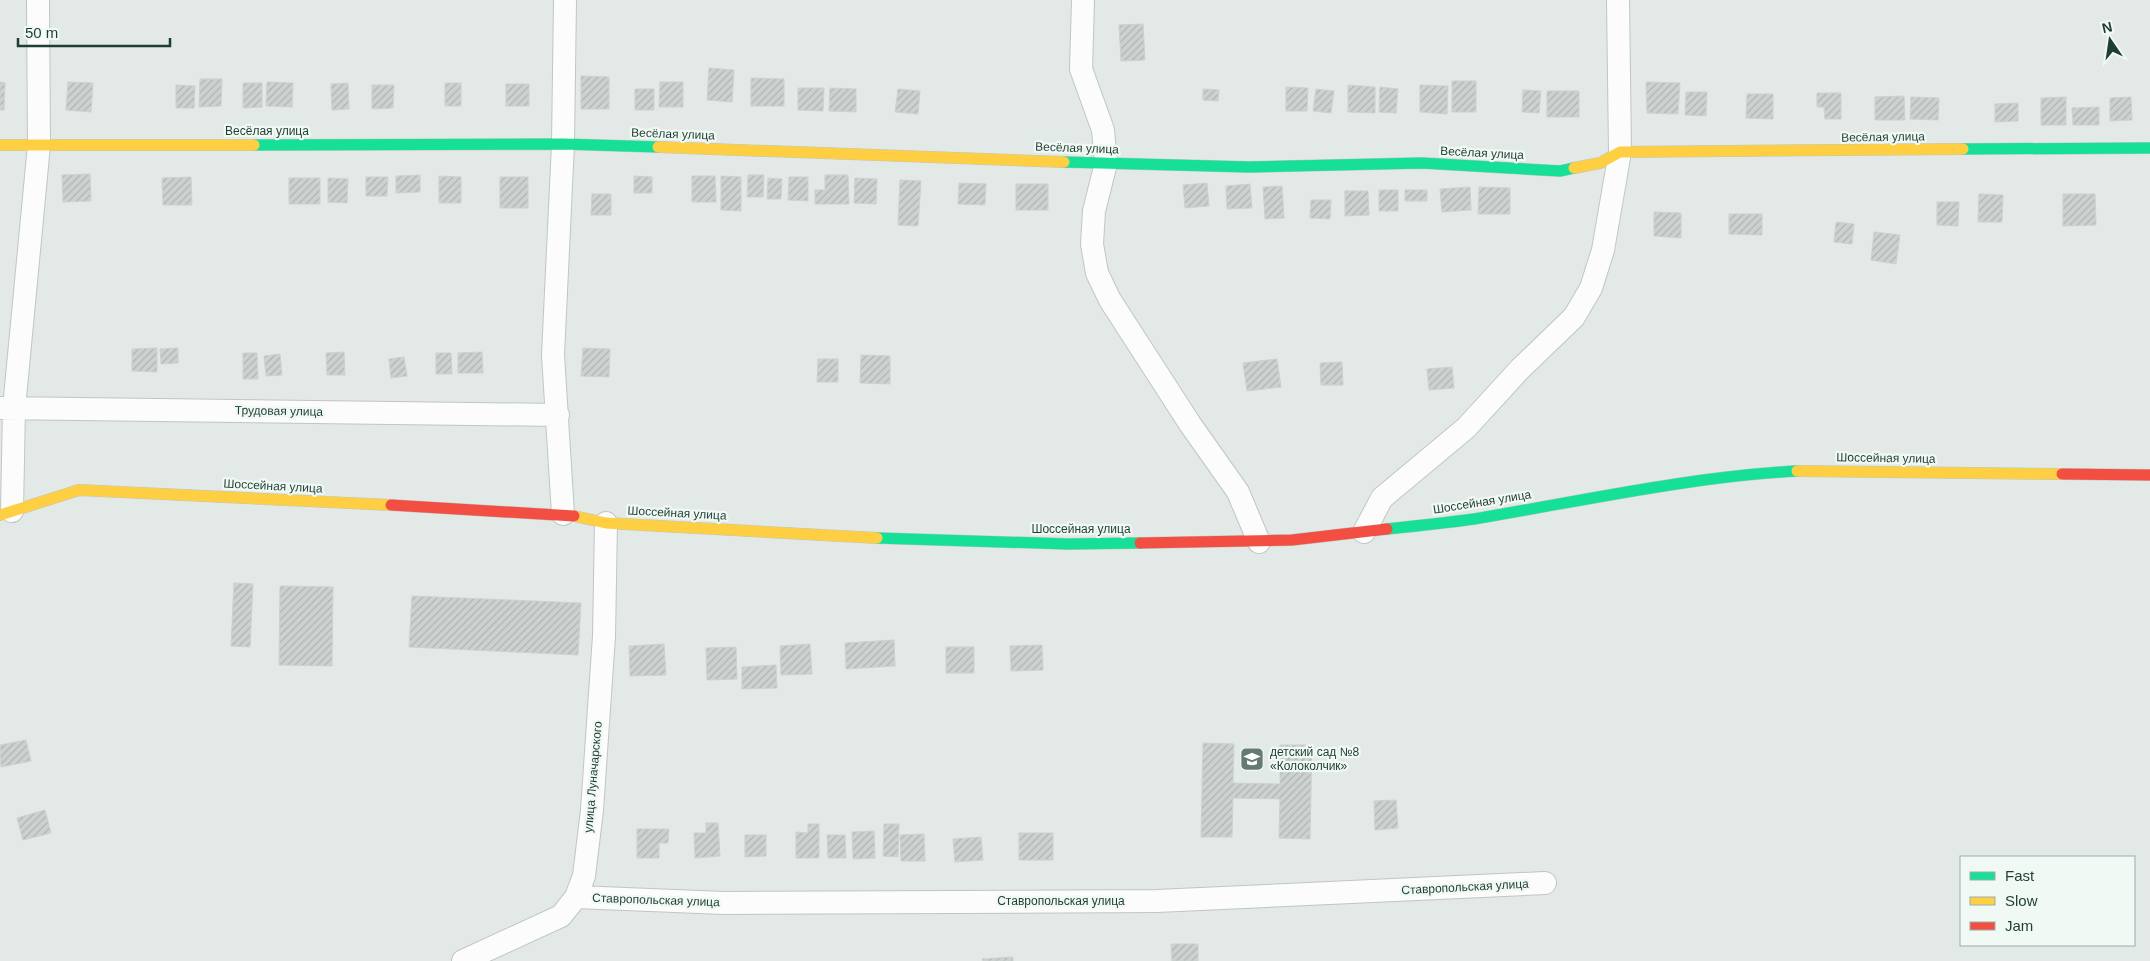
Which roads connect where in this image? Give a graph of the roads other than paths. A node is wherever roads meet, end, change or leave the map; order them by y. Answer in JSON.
{"nodes":[{"id":1,"x":38,"y":0,"type":"edge"},
{"id":2,"x":565,"y":0,"type":"edge"},
{"id":3,"x":1083,"y":0,"type":"edge"},
{"id":4,"x":1618,"y":0,"type":"edge"},
{"id":5,"x":563,"y":144,"type":"junction"},
{"id":6,"x":0,"y":145,"type":"edge"},
{"id":7,"x":39,"y":145,"type":"junction"},
{"id":8,"x":2150,"y":148,"type":"edge"},
{"id":9,"x":1620,"y":152,"type":"junction"},
{"id":10,"x":1106,"y":163,"type":"junction"},
{"id":11,"x":7,"y":408,"type":"edge"},
{"id":12,"x":558,"y":415,"type":"junction"},
{"id":13,"x":2150,"y":475,"type":"edge"},
{"id":14,"x":6,"y":513,"type":"edge"},
{"id":15,"x":563,"y":514,"type":"junction"},
{"id":16,"x":606,"y":523,"type":"junction"},
{"id":17,"x":1364,"y":532,"type":"junction"},
{"id":18,"x":1259,"y":542,"type":"junction"},
{"id":19,"x":1544,"y":883,"type":"dead end"},
{"id":20,"x":576,"y":897,"type":"junction"},
{"id":21,"x":462,"y":961,"type":"edge"}],
"edges":[{"from":1,"to":7,"type":"street"},
{"from":2,"to":5,"type":"street"},
{"from":3,"to":10,"type":"street"},
{"from":4,"to":9,"type":"street"},
{"from":5,"to":7,"type":"street","name":"Весёлая улица"},
{"from":5,"to":10,"type":"street","name":"Весёлая улица"},
{"from":5,"to":12,"type":"street"},
{"from":6,"to":7,"type":"street","name":"Весёлая улица"},
{"from":7,"to":11,"type":"street"},
{"from":8,"to":9,"type":"street","name":"Весёлая улица"},
{"from":9,"to":10,"type":"street","name":"Весёлая улица"},
{"from":9,"to":17,"type":"street"},
{"from":10,"to":18,"type":"street"},
{"from":11,"to":12,"type":"street","name":"Трудовая улица"},
{"from":11,"to":14,"type":"street"},
{"from":12,"to":15,"type":"street"},
{"from":13,"to":17,"type":"street","name":"Шоссейная улица"},
{"from":14,"to":15,"type":"street","name":"Шоссейная улица"},
{"from":15,"to":16,"type":"street","name":"Шоссейная улица"},
{"from":16,"to":18,"type":"street","name":"Шоссейная улица"},
{"from":16,"to":20,"type":"street","name":"улица Луначарского"},
{"from":17,"to":18,"type":"street","name":"Шоссейная улица"},
{"from":19,"to":20,"type":"street","name":"Ставропольская улица"},
{"from":20,"to":21,"type":"street","name":"улица Луначарского"}]}
